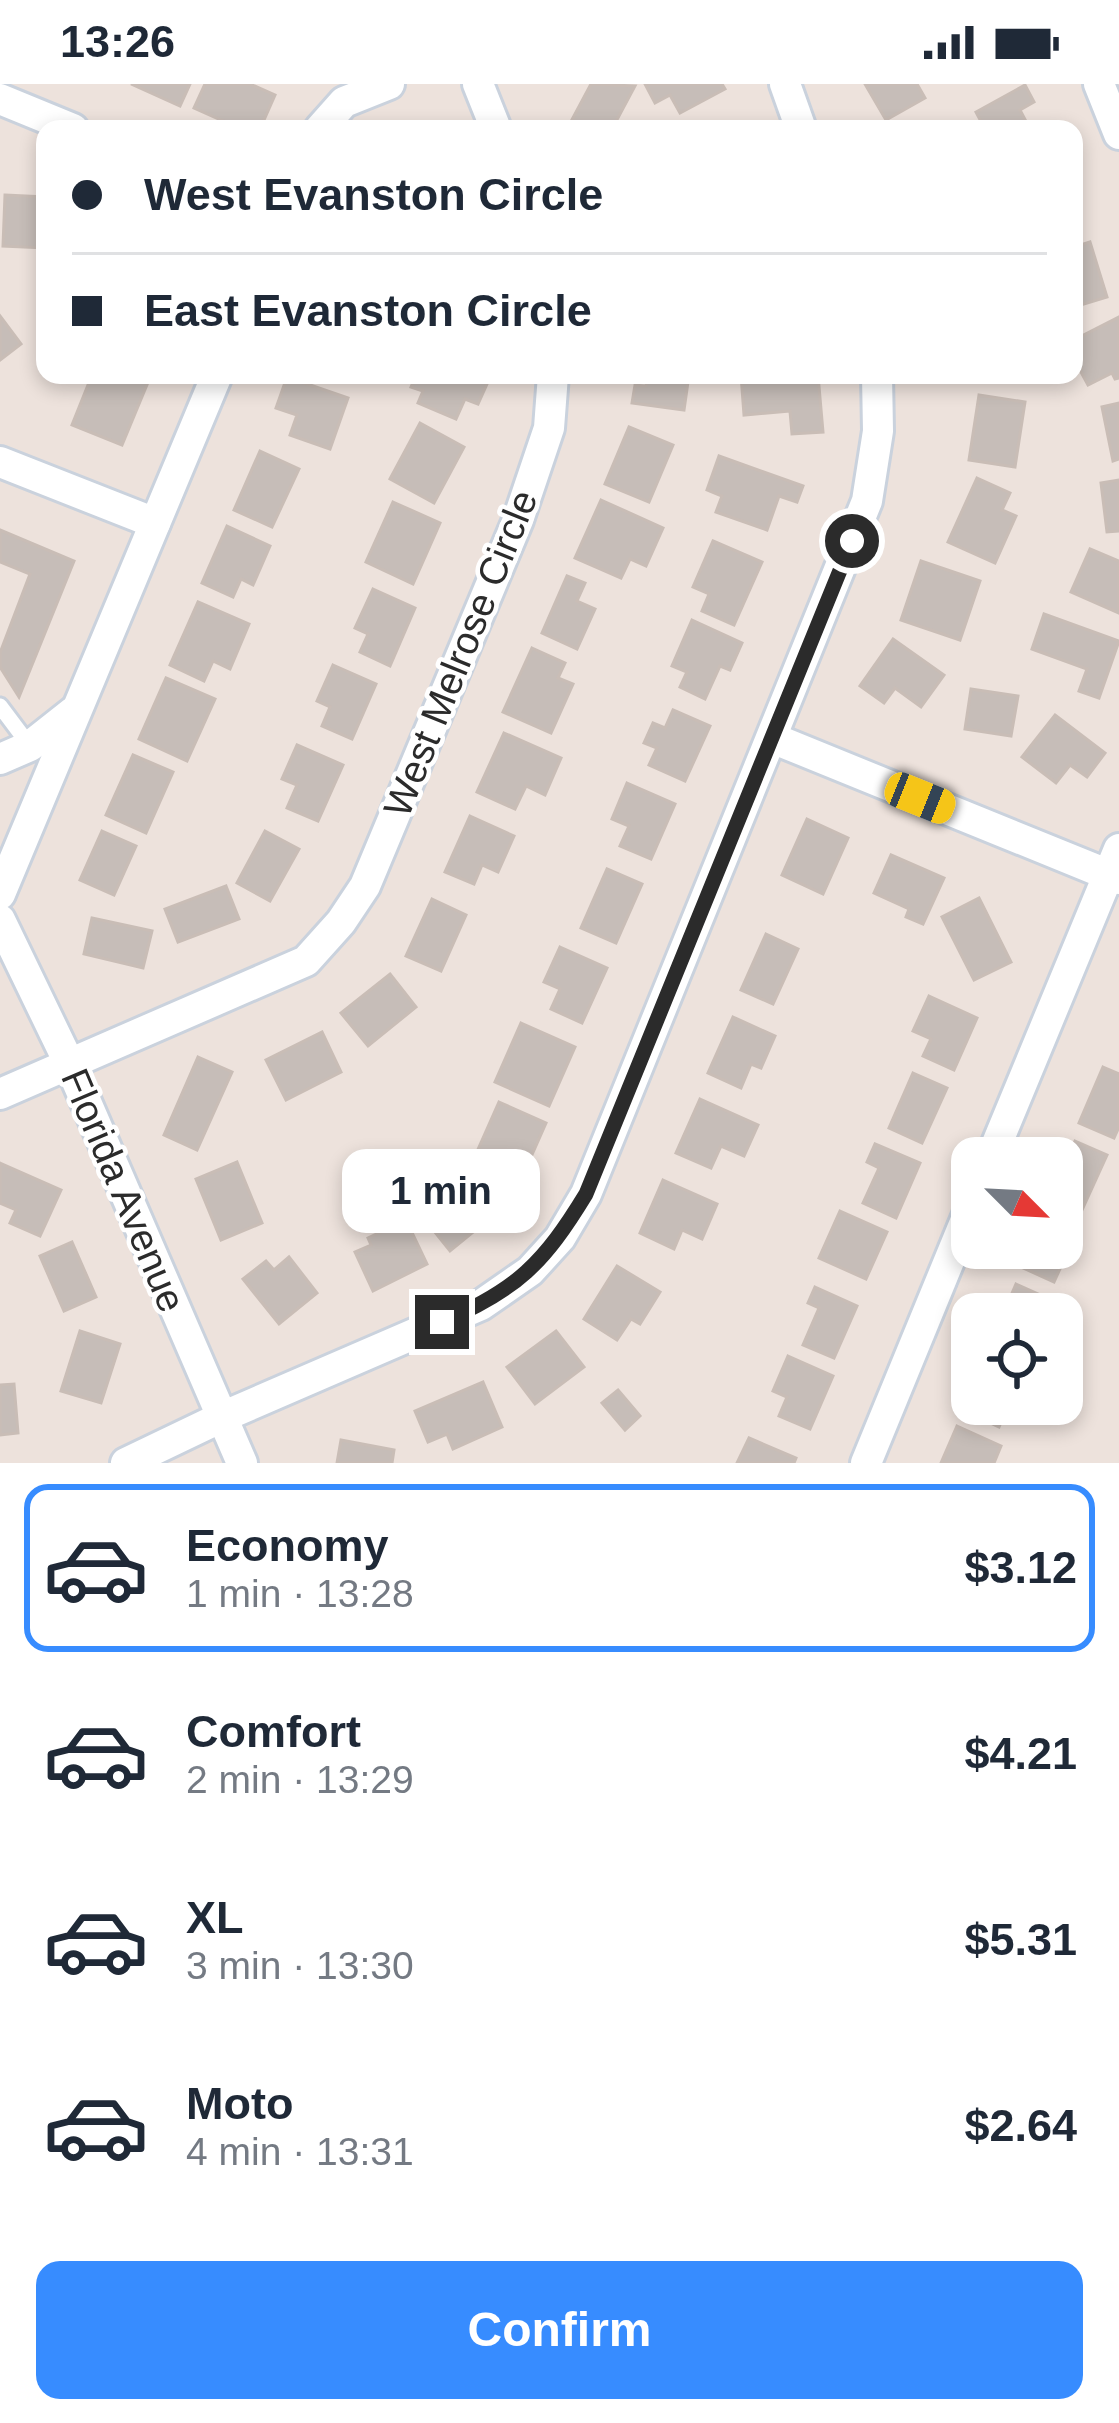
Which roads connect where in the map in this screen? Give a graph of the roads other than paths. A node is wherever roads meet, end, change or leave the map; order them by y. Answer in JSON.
{"nodes":[{"id":1,"x":389,"y":84,"type":"edge"},
{"id":2,"x":478,"y":84,"type":"edge"},
{"id":3,"x":785,"y":84,"type":"edge"},
{"id":4,"x":1108,"y":96,"type":"edge"},
{"id":5,"x":0,"y":99,"type":"edge"},
{"id":6,"x":52,"y":120,"type":"edge"},
{"id":7,"x":328,"y":120,"type":"edge"},
{"id":8,"x":492,"y":120,"type":"edge"},
{"id":9,"x":798,"y":120,"type":"edge"},
{"id":10,"x":1119,"y":134,"type":"edge"},
{"id":11,"x":213,"y":384,"type":"edge"},
{"id":12,"x":553,"y":384,"type":"edge"},
{"id":13,"x":877,"y":384,"type":"edge"},
{"id":14,"x":0,"y":462,"type":"edge"},
{"id":15,"x":155,"y":523,"type":"junction"},
{"id":16,"x":0,"y":706,"type":"edge"},
{"id":17,"x":78,"y":708,"type":"junction"},
{"id":18,"x":772,"y":737,"type":"junction"},
{"id":19,"x":30,"y":746,"type":"junction"},
{"id":20,"x":0,"y":759,"type":"edge"},
{"id":21,"x":1115,"y":867,"type":"edge"},
{"id":22,"x":0,"y":894,"type":"edge"},
{"id":23,"x":0,"y":920,"type":"edge"},
{"id":24,"x":70,"y":1065,"type":"junction"},
{"id":25,"x":0,"y":1094,"type":"edge"},
{"id":26,"x":1000,"y":1137,"type":"edge"},
{"id":27,"x":951,"y":1256,"type":"edge"},
{"id":28,"x":222,"y":1417,"type":"junction"},
{"id":29,"x":126,"y":1463,"type":"edge"},
{"id":30,"x":242,"y":1463,"type":"edge"},
{"id":31,"x":866,"y":1463,"type":"edge"}],
"edges":[{"from":1,"to":7,"type":"street"},
{"from":2,"to":8,"type":"street"},
{"from":3,"to":9,"type":"street"},
{"from":4,"to":10,"type":"street"},
{"from":5,"to":6,"type":"street"},
{"from":11,"to":15,"type":"street"},
{"from":12,"to":24,"type":"street","name":"West Melrose Circle"},
{"from":13,"to":18,"type":"street"},
{"from":14,"to":15,"type":"street"},
{"from":15,"to":17,"type":"street"},
{"from":16,"to":19,"type":"lane"},
{"from":17,"to":19,"type":"street"},
{"from":17,"to":22,"type":"street"},
{"from":18,"to":21,"type":"street"},
{"from":18,"to":28,"type":"street"},
{"from":19,"to":20,"type":"street"},
{"from":21,"to":26,"type":"street"},
{"from":23,"to":24,"type":"street","name":"Florida Avenue"},
{"from":24,"to":25,"type":"street","name":"West Melrose Circle"},
{"from":24,"to":28,"type":"street","name":"Florida Avenue"},
{"from":27,"to":31,"type":"street"},
{"from":28,"to":29,"type":"street"},
{"from":28,"to":30,"type":"street","name":"Florida Avenue"}]}
